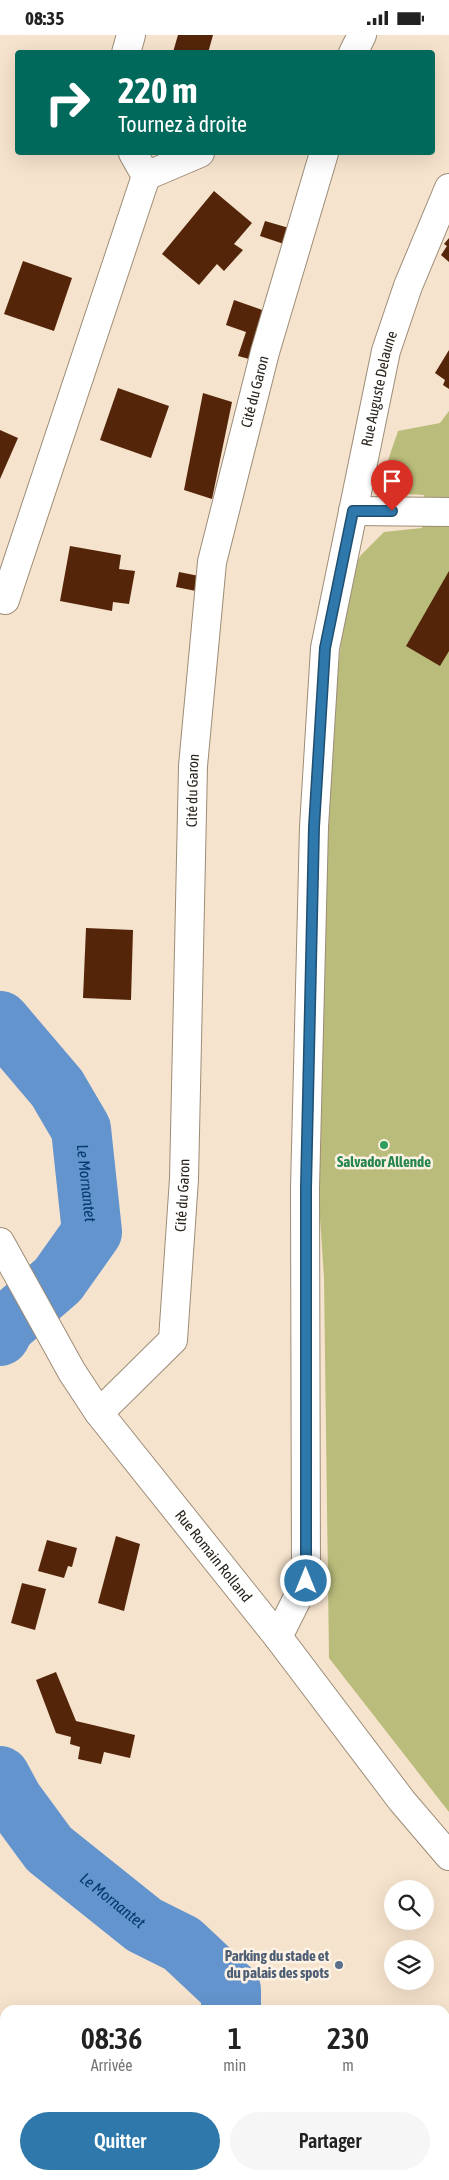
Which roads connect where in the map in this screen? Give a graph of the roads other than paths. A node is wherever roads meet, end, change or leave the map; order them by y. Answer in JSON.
{"nodes":[{"id":1,"x":131,"y":35,"type":"edge"},
{"id":2,"x":362,"y":35,"type":"edge"},
{"id":3,"x":127,"y":50,"type":"edge"},
{"id":4,"x":355,"y":50,"type":"edge"},
{"id":5,"x":134,"y":155,"type":"edge"},
{"id":6,"x":196,"y":155,"type":"edge"},
{"id":7,"x":323,"y":155,"type":"edge"},
{"id":8,"x":146,"y":177,"type":"junction"},
{"id":9,"x":449,"y":188,"type":"edge"},
{"id":10,"x":353,"y":511,"type":"junction"},
{"id":11,"x":449,"y":512,"type":"edge"},
{"id":12,"x":5,"y":600,"type":"dead end"},
{"id":13,"x":0,"y":1242,"type":"edge"},
{"id":14,"x":99,"y":1413,"type":"junction"},
{"id":15,"x":278,"y":1637,"type":"junction"},
{"id":16,"x":449,"y":1856,"type":"edge"}],
"edges":[{"from":1,"to":3,"type":"street"},
{"from":2,"to":4,"type":"street"},
{"from":5,"to":8,"type":"street"},
{"from":6,"to":8,"type":"street"},
{"from":7,"to":14,"type":"street","name":"Cité du Garon"},
{"from":8,"to":12,"type":"street"},
{"from":9,"to":10,"type":"street","name":"Rue Auguste Delaune"},
{"from":10,"to":11,"type":"street"},
{"from":10,"to":15,"type":"street","name":"Rue Auguste Delaune"},
{"from":13,"to":14,"type":"street","name":"Rue Romain Rolland"},
{"from":14,"to":15,"type":"street","name":"Rue Romain Rolland"},
{"from":15,"to":16,"type":"street","name":"Rue Romain Rolland"}]}
